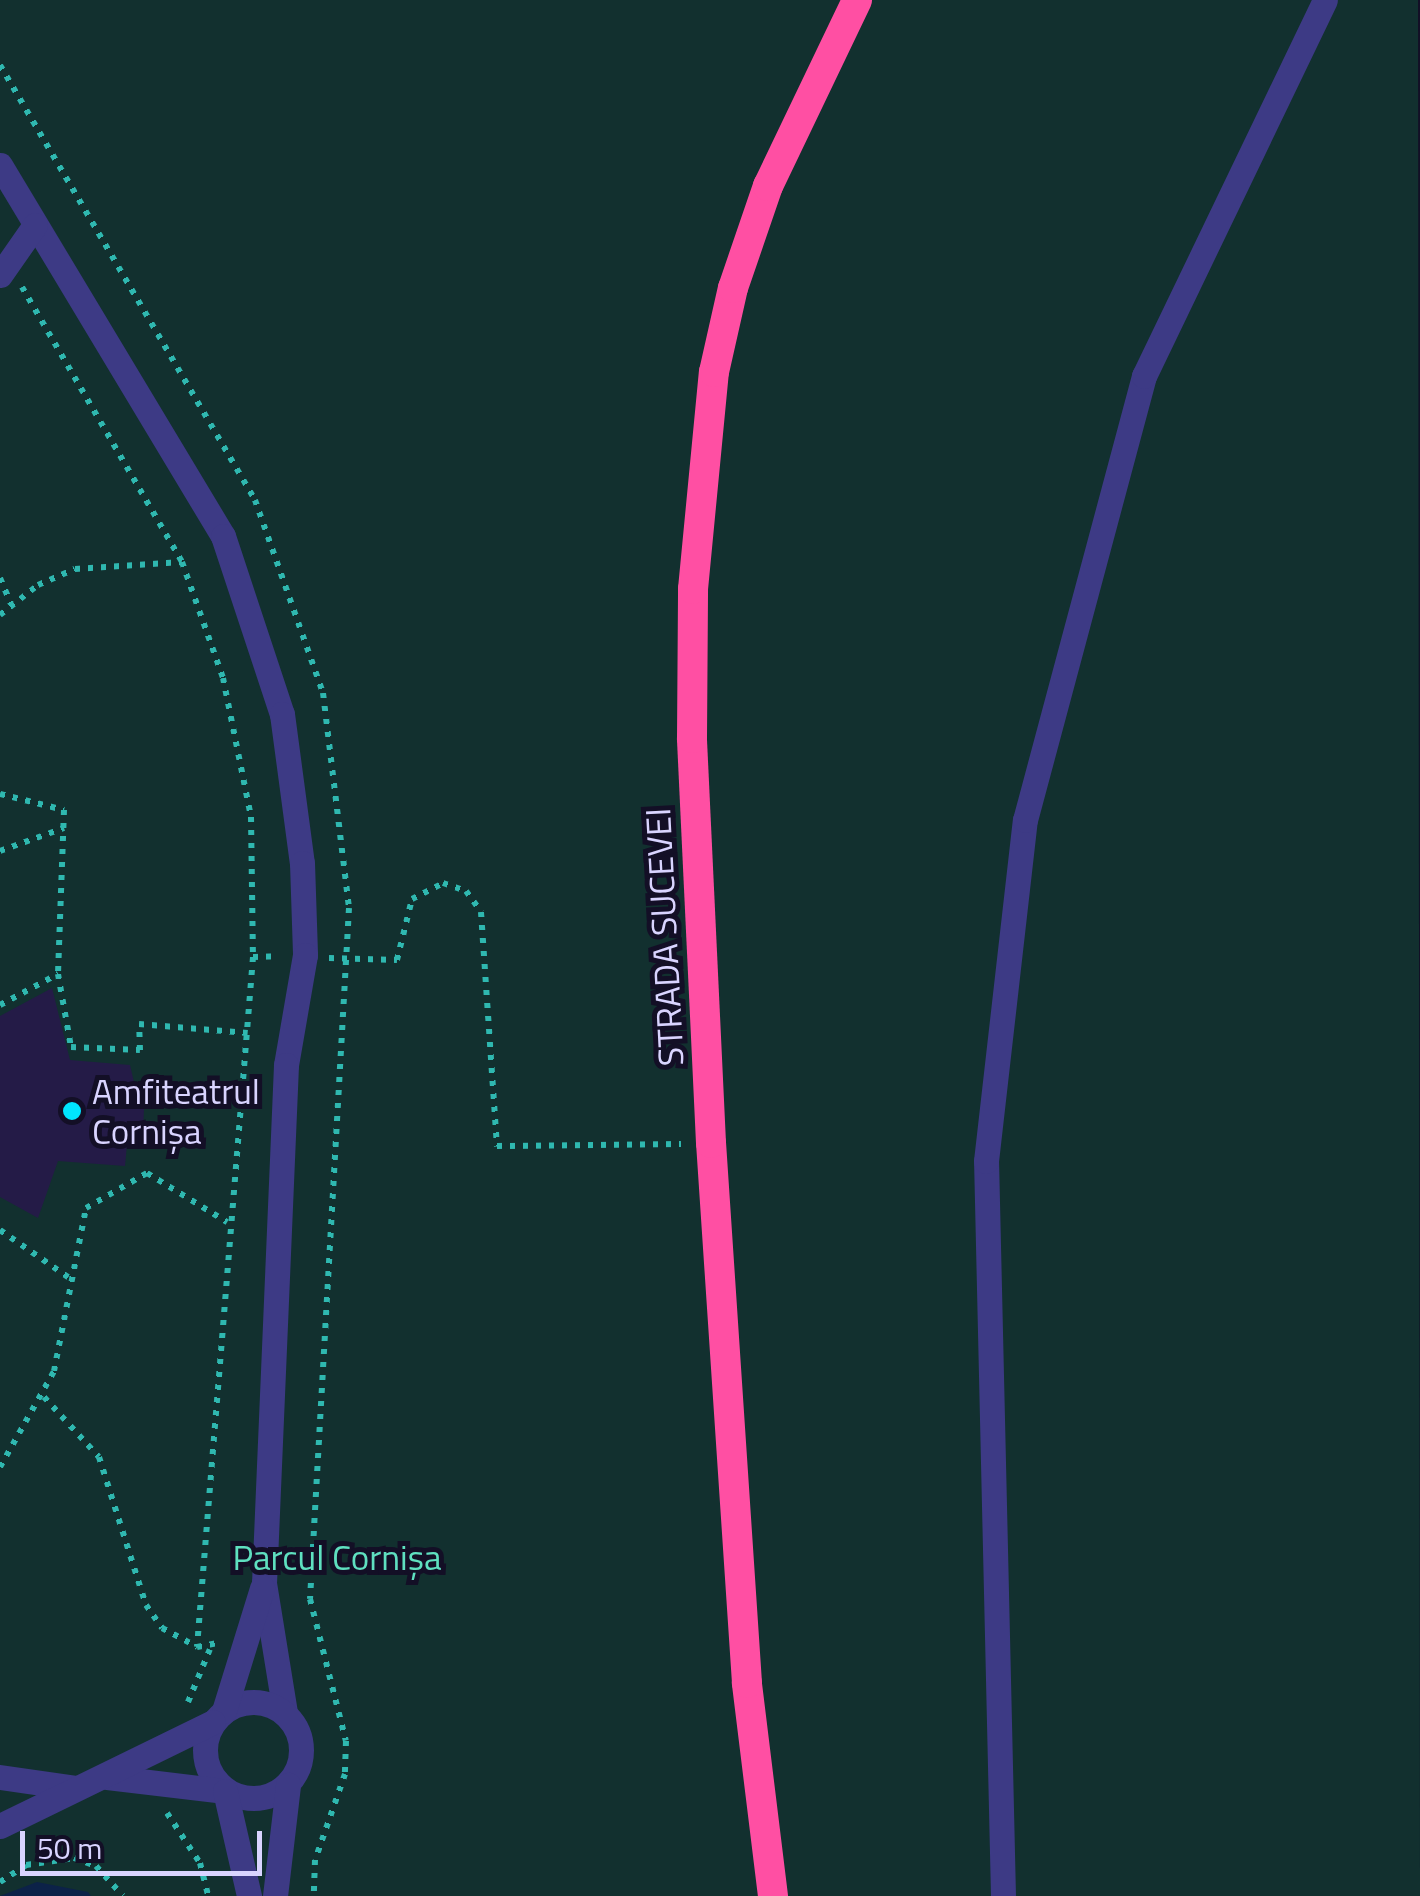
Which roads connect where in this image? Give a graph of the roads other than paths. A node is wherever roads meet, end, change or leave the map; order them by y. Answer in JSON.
{"nodes":[{"id":1,"x":857,"y":0,"type":"edge"},
{"id":2,"x":1325,"y":0,"type":"edge"},
{"id":3,"x":0,"y":165,"type":"edge"},
{"id":4,"x":36,"y":224,"type":"junction"},
{"id":5,"x":4,"y":270,"type":"edge"},
{"id":6,"x":264,"y":1583,"type":"junction"},
{"id":7,"x":285,"y":1712,"type":"junction"},
{"id":8,"x":219,"y":1716,"type":"junction"},
{"id":9,"x":0,"y":1778,"type":"edge"},
{"id":10,"x":107,"y":1778,"type":"junction"},
{"id":11,"x":288,"y":1785,"type":"junction"},
{"id":12,"x":74,"y":1788,"type":"junction"},
{"id":13,"x":226,"y":1791,"type":"junction"},
{"id":14,"x":0,"y":1826,"type":"edge"},
{"id":15,"x":249,"y":1896,"type":"edge"},
{"id":16,"x":275,"y":1896,"type":"edge"},
{"id":17,"x":773,"y":1896,"type":"edge"},
{"id":18,"x":1004,"y":1896,"type":"edge"}],
"edges":[{"from":1,"to":17,"type":"highway","name":"STRADA SUCEVEI"},
{"from":2,"to":18,"type":"street"},
{"from":3,"to":4,"type":"street"},
{"from":4,"to":5,"type":"street"},
{"from":4,"to":6,"type":"street"},
{"from":6,"to":7,"type":"street"},
{"from":6,"to":8,"type":"street"},
{"from":7,"to":8,"type":"street"},
{"from":7,"to":11,"type":"street"},
{"from":8,"to":10,"type":"street"},
{"from":8,"to":13,"type":"street"},
{"from":9,"to":12,"type":"street"},
{"from":10,"to":12,"type":"street"},
{"from":10,"to":13,"type":"street"},
{"from":11,"to":13,"type":"street"},
{"from":11,"to":16,"type":"street"},
{"from":12,"to":14,"type":"street"},
{"from":13,"to":15,"type":"street"}]}
